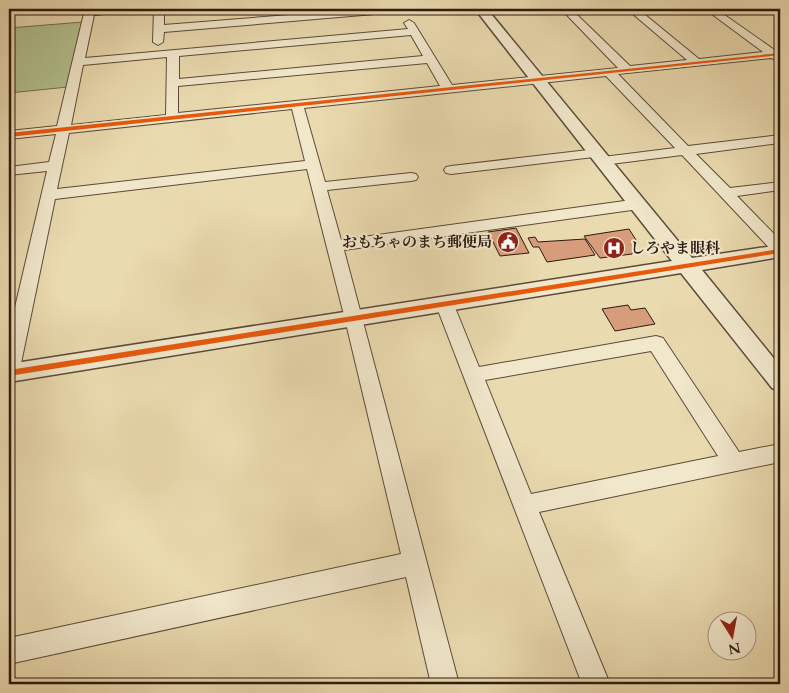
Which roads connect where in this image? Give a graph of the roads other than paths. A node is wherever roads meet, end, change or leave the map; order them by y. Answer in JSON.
{"nodes":[{"id":1,"x":126,"y":9,"type":"edge"},
{"id":2,"x":159,"y":9,"type":"edge"},
{"id":3,"x":399,"y":9,"type":"edge"},
{"id":4,"x":481,"y":9,"type":"edge"},
{"id":5,"x":566,"y":9,"type":"edge"},
{"id":6,"x":632,"y":9,"type":"edge"},
{"id":7,"x":710,"y":9,"type":"edge"},
{"id":8,"x":89,"y":10,"type":"edge"},
{"id":9,"x":158,"y":29,"type":"junction"},
{"id":10,"x":414,"y":32,"type":"junction"},
{"id":11,"x":173,"y":54,"type":"junction"},
{"id":12,"x":157,"y":56,"type":"junction"},
{"id":13,"x":778,"y":56,"type":"edge"},
{"id":14,"x":430,"y":59,"type":"junction"},
{"id":15,"x":78,"y":62,"type":"junction"},
{"id":16,"x":697,"y":64,"type":"junction"},
{"id":17,"x":628,"y":71,"type":"junction"},
{"id":18,"x":610,"y":72,"type":"junction"},
{"id":19,"x":537,"y":80,"type":"junction"},
{"id":20,"x":173,"y":84,"type":"junction"},
{"id":21,"x":448,"y":90,"type":"junction"},
{"id":22,"x":297,"y":105,"type":"junction"},
{"id":23,"x":172,"y":118,"type":"junction"},
{"id":24,"x":63,"y":130,"type":"junction"},
{"id":25,"x":9,"y":135,"type":"edge"},
{"id":26,"x":780,"y":139,"type":"edge"},
{"id":27,"x":686,"y":151,"type":"junction"},
{"id":28,"x":600,"y":157,"type":"junction"},
{"id":29,"x":312,"y":164,"type":"junction"},
{"id":30,"x":55,"y":166,"type":"junction"},
{"id":31,"x":451,"y":170,"type":"dead end"},
{"id":32,"x":9,"y":171,"type":"edge"},
{"id":33,"x":411,"y":177,"type":"dead end"},
{"id":34,"x":780,"y":186,"type":"edge"},
{"id":35,"x":318,"y":187,"type":"junction"},
{"id":36,"x":727,"y":193,"type":"junction"},
{"id":37,"x":48,"y":195,"type":"junction"},
{"id":38,"x":639,"y":204,"type":"junction"},
{"id":39,"x":334,"y":246,"type":"junction"},
{"id":40,"x":780,"y":250,"type":"edge"},
{"id":41,"x":687,"y":266,"type":"junction"},
{"id":42,"x":445,"y":305,"type":"junction"},
{"id":43,"x":354,"y":319,"type":"junction"},
{"id":44,"x":9,"y":373,"type":"edge"},
{"id":45,"x":473,"y":375,"type":"junction"},
{"id":46,"x":780,"y":382,"type":"edge"},
{"id":47,"x":780,"y":453,"type":"edge"},
{"id":48,"x":734,"y":462,"type":"junction"},
{"id":49,"x":525,"y":505,"type":"junction"},
{"id":50,"x":415,"y":563,"type":"junction"},
{"id":51,"x":9,"y":651,"type":"edge"},
{"id":52,"x":445,"y":684,"type":"edge"},
{"id":53,"x":596,"y":684,"type":"edge"}],
"edges":[{"from":1,"to":8,"type":"street"},
{"from":2,"to":9,"type":"street"},
{"from":3,"to":9,"type":"street"},
{"from":3,"to":10,"type":"street"},
{"from":4,"to":19,"type":"street"},
{"from":5,"to":17,"type":"street"},
{"from":6,"to":16,"type":"street"},
{"from":7,"to":13,"type":"street"},
{"from":8,"to":15,"type":"street"},
{"from":9,"to":12,"type":"street"},
{"from":10,"to":11,"type":"street"},
{"from":10,"to":14,"type":"street"},
{"from":11,"to":12,"type":"street"},
{"from":11,"to":20,"type":"street"},
{"from":12,"to":15,"type":"street"},
{"from":13,"to":16,"type":"street"},
{"from":14,"to":20,"type":"street"},
{"from":14,"to":21,"type":"street"},
{"from":15,"to":24,"type":"street"},
{"from":16,"to":17,"type":"street"},
{"from":17,"to":18,"type":"street"},
{"from":18,"to":19,"type":"street"},
{"from":18,"to":27,"type":"street"},
{"from":19,"to":21,"type":"street"},
{"from":19,"to":28,"type":"street"},
{"from":20,"to":23,"type":"street"},
{"from":21,"to":22,"type":"street"},
{"from":22,"to":23,"type":"street"},
{"from":22,"to":29,"type":"street"},
{"from":23,"to":24,"type":"street"},
{"from":24,"to":25,"type":"street"},
{"from":24,"to":30,"type":"street"},
{"from":26,"to":27,"type":"street"},
{"from":27,"to":28,"type":"street"},
{"from":27,"to":36,"type":"street"},
{"from":28,"to":31,"type":"street"},
{"from":28,"to":38,"type":"street"},
{"from":29,"to":35,"type":"street"},
{"from":29,"to":37,"type":"street"},
{"from":30,"to":32,"type":"street"},
{"from":30,"to":37,"type":"street"},
{"from":33,"to":35,"type":"street"},
{"from":34,"to":36,"type":"street"},
{"from":35,"to":39,"type":"street"},
{"from":36,"to":40,"type":"street"},
{"from":37,"to":44,"type":"street"},
{"from":38,"to":39,"type":"street"},
{"from":38,"to":41,"type":"street"},
{"from":39,"to":43,"type":"street"},
{"from":40,"to":41,"type":"street"},
{"from":41,"to":42,"type":"street"},
{"from":41,"to":46,"type":"street"},
{"from":42,"to":43,"type":"street"},
{"from":42,"to":45,"type":"street"},
{"from":43,"to":44,"type":"street"},
{"from":43,"to":50,"type":"street"},
{"from":45,"to":48,"type":"street"},
{"from":45,"to":49,"type":"street"},
{"from":47,"to":48,"type":"street"},
{"from":48,"to":49,"type":"street"},
{"from":49,"to":53,"type":"street"},
{"from":50,"to":51,"type":"street"},
{"from":50,"to":52,"type":"street"}]}
